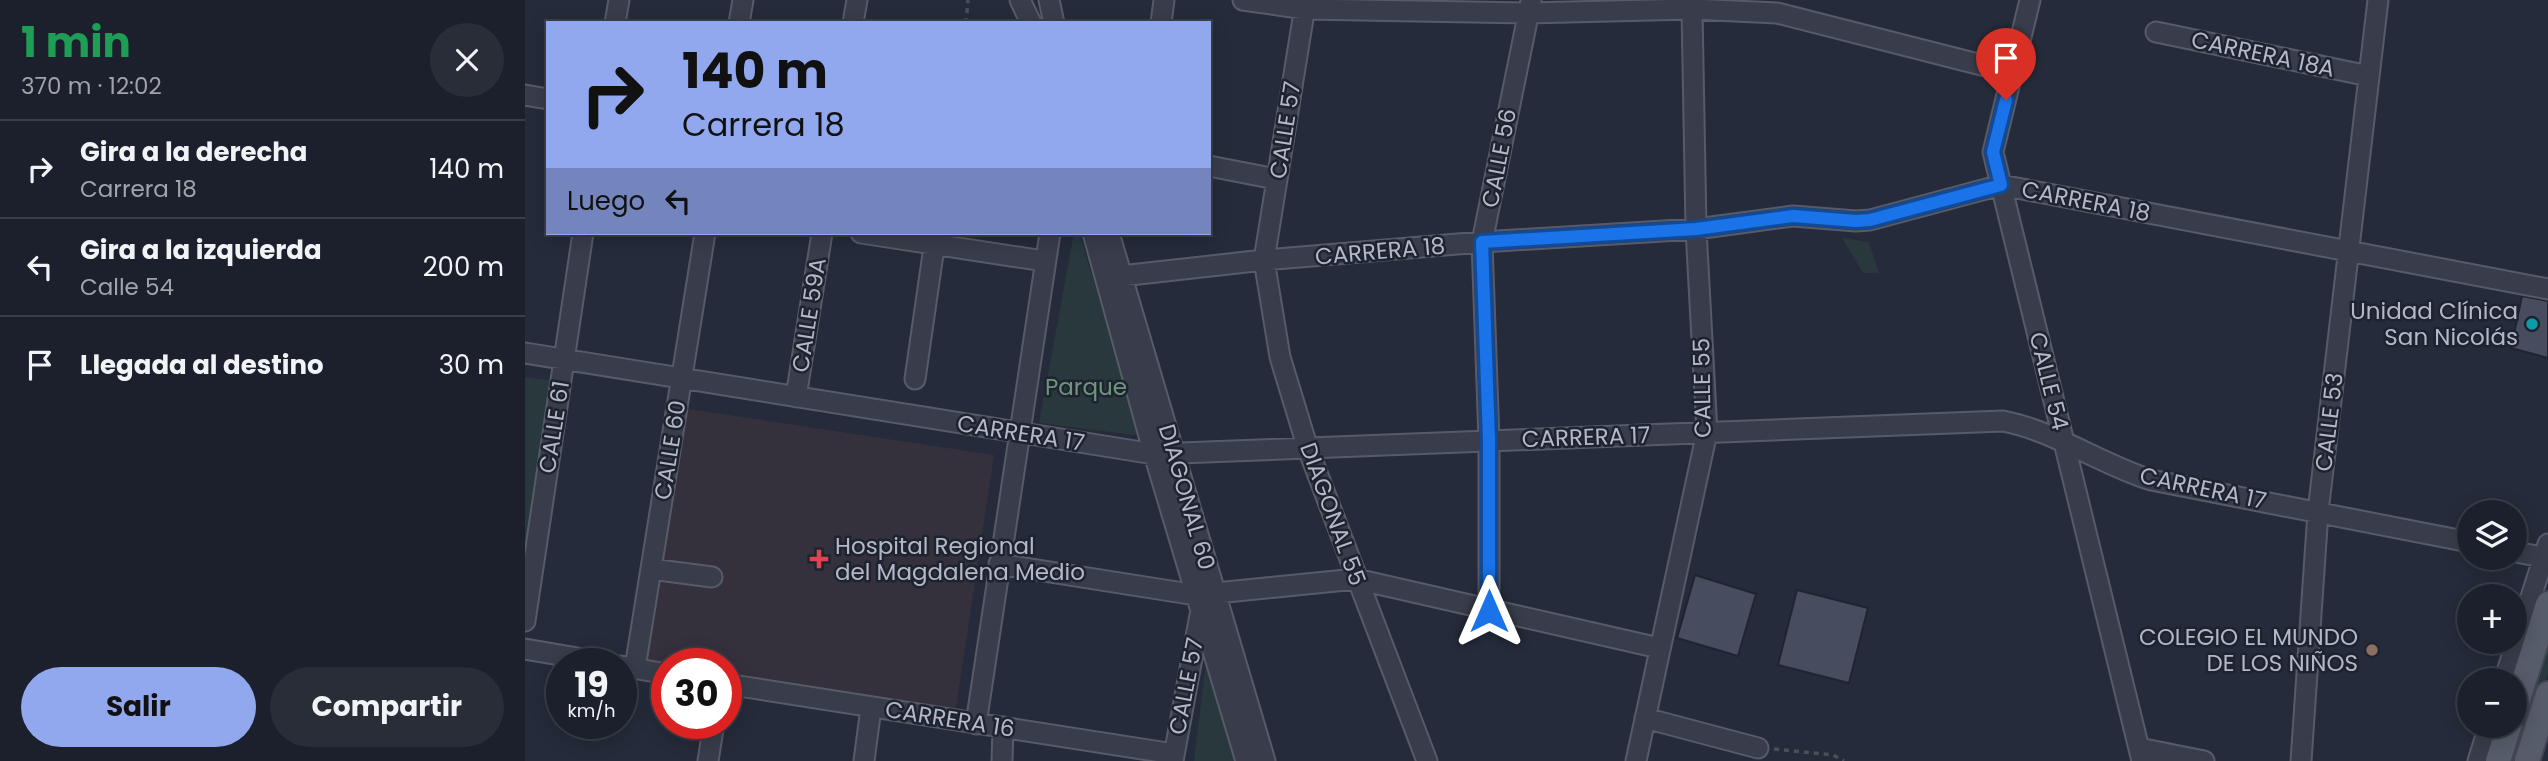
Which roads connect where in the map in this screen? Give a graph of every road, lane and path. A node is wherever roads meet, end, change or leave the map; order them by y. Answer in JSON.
{"nodes":[{"id":1,"x":619,"y":0,"type":"edge"},
{"id":2,"x":743,"y":0,"type":"edge"},
{"id":3,"x":857,"y":0,"type":"edge"},
{"id":4,"x":968,"y":0,"type":"edge"},
{"id":5,"x":1020,"y":0,"type":"edge"},
{"id":6,"x":1049,"y":0,"type":"edge"},
{"id":7,"x":1164,"y":0,"type":"edge"},
{"id":8,"x":1243,"y":0,"type":"edge"},
{"id":9,"x":2030,"y":0,"type":"edge"},
{"id":10,"x":2378,"y":0,"type":"edge"},
{"id":11,"x":1305,"y":5,"type":"edge"},
{"id":12,"x":1529,"y":7,"type":"edge"},
{"id":13,"x":1779,"y":7,"type":"edge"},
{"id":14,"x":1692,"y":9,"type":"junction"},
{"id":15,"x":615,"y":21,"type":"edge"},
{"id":16,"x":739,"y":21,"type":"edge"},
{"id":17,"x":853,"y":21,"type":"edge"},
{"id":18,"x":966,"y":21,"type":"edge"},
{"id":19,"x":1030,"y":21,"type":"edge"},
{"id":20,"x":1054,"y":21,"type":"edge"},
{"id":21,"x":1161,"y":21,"type":"edge"},
{"id":22,"x":2156,"y":32,"type":"dead end"},
{"id":23,"x":2013,"y":73,"type":"junction"},
{"id":24,"x":2369,"y":76,"type":"junction"},
{"id":25,"x":525,"y":96,"type":"edge"},
{"id":26,"x":546,"y":99,"type":"edge"},
{"id":27,"x":1211,"y":166,"type":"edge"},
{"id":28,"x":1276,"y":179,"type":"junction"},
{"id":29,"x":2001,"y":185,"type":"junction"},
{"id":30,"x":1696,"y":229,"type":"junction"},
{"id":31,"x":583,"y":235,"type":"edge"},
{"id":32,"x":705,"y":235,"type":"edge"},
{"id":33,"x":822,"y":235,"type":"edge"},
{"id":34,"x":891,"y":235,"type":"edge"},
{"id":35,"x":1050,"y":235,"type":"edge"},
{"id":36,"x":1094,"y":235,"type":"edge"},
{"id":37,"x":1110,"y":235,"type":"edge"},
{"id":38,"x":935,"y":238,"type":"edge"},
{"id":39,"x":1482,"y":242,"type":"junction"},
{"id":40,"x":2349,"y":251,"type":"junction"},
{"id":41,"x":1264,"y":260,"type":"junction"},
{"id":42,"x":1044,"y":261,"type":"junction"},
{"id":43,"x":1121,"y":275,"type":"junction"},
{"id":44,"x":2548,"y":289,"type":"edge"},
{"id":45,"x":525,"y":353,"type":"edge"},
{"id":46,"x":564,"y":359,"type":"junction"},
{"id":47,"x":681,"y":378,"type":"junction"},
{"id":48,"x":915,"y":379,"type":"dead end"},
{"id":49,"x":796,"y":397,"type":"junction"},
{"id":50,"x":1707,"y":432,"type":"junction"},
{"id":51,"x":1020,"y":433,"type":"junction"},
{"id":52,"x":1489,"y":440,"type":"junction"},
{"id":53,"x":2064,"y":443,"type":"junction"},
{"id":54,"x":1308,"y":449,"type":"junction"},
{"id":55,"x":1154,"y":454,"type":"junction"},
{"id":56,"x":1174,"y":455,"type":"junction"},
{"id":57,"x":2318,"y":512,"type":"junction"},
{"id":58,"x":2457,"y":540,"type":"edge"},
{"id":59,"x":2527,"y":552,"type":"edge"},
{"id":60,"x":2547,"y":553,"type":"edge"},
{"id":61,"x":999,"y":564,"type":"junction"},
{"id":62,"x":651,"y":569,"type":"junction"},
{"id":63,"x":712,"y":576,"type":"dead end"},
{"id":64,"x":1356,"y":579,"type":"junction"},
{"id":65,"x":1204,"y":599,"type":"junction"},
{"id":66,"x":2548,"y":604,"type":"edge"},
{"id":67,"x":1489,"y":611,"type":"junction"},
{"id":68,"x":525,"y":621,"type":"edge"},
{"id":69,"x":632,"y":648,"type":"edge"},
{"id":70,"x":1659,"y":648,"type":"junction"},
{"id":71,"x":525,"y":649,"type":"edge"},
{"id":72,"x":546,"y":653,"type":"edge"},
{"id":73,"x":2508,"y":668,"type":"edge"},
{"id":74,"x":2527,"y":671,"type":"edge"},
{"id":75,"x":742,"y":687,"type":"edge"},
{"id":76,"x":2548,"y":694,"type":"edge"},
{"id":77,"x":871,"y":708,"type":"junction"},
{"id":78,"x":1645,"y":718,"type":"junction"},
{"id":79,"x":976,"y":724,"type":"junction"},
{"id":80,"x":1003,"y":727,"type":"junction"},
{"id":81,"x":2485,"y":738,"type":"edge"},
{"id":82,"x":2505,"y":738,"type":"edge"},
{"id":83,"x":711,"y":739,"type":"edge"},
{"id":84,"x":1758,"y":748,"type":"joint"},
{"id":85,"x":2140,"y":754,"type":"edge"},
{"id":86,"x":1173,"y":758,"type":"edge"},
{"id":87,"x":708,"y":761,"type":"edge"},
{"id":88,"x":864,"y":761,"type":"edge"},
{"id":89,"x":1002,"y":761,"type":"edge"},
{"id":90,"x":1246,"y":761,"type":"edge"},
{"id":91,"x":1265,"y":761,"type":"edge"},
{"id":92,"x":1427,"y":761,"type":"edge"},
{"id":93,"x":1636,"y":761,"type":"edge"},
{"id":94,"x":1844,"y":761,"type":"edge"},
{"id":95,"x":2204,"y":761,"type":"edge"},
{"id":96,"x":2301,"y":761,"type":"edge"},
{"id":97,"x":2478,"y":761,"type":"edge"},
{"id":98,"x":2498,"y":761,"type":"edge"},
{"id":99,"x":2527,"y":761,"type":"edge"}],
"edges":[{"from":1,"to":15,"type":"street"},
{"from":2,"to":16,"type":"street"},
{"from":3,"to":17,"type":"street"},
{"from":4,"to":18,"type":"path"},
{"from":5,"to":19,"type":"street"},
{"from":6,"to":20,"type":"street"},
{"from":7,"to":21,"type":"street"},
{"from":8,"to":11,"type":"street"},
{"from":9,"to":23,"type":"street","name":"CALLE 54"},
{"from":10,"to":24,"type":"street","name":"CALLE 53"},
{"from":11,"to":12,"type":"street"},
{"from":11,"to":28,"type":"street","name":"CALLE 57"},
{"from":12,"to":14,"type":"street"},
{"from":12,"to":39,"type":"street","name":"CALLE 56"},
{"from":13,"to":14,"type":"street"},
{"from":13,"to":23,"type":"street"},
{"from":14,"to":30,"type":"street","name":"CALLE 55"},
{"from":22,"to":24,"type":"street","name":"CARRERA 18A"},
{"from":23,"to":29,"type":"street","name":"CALLE 54"},
{"from":24,"to":40,"type":"street","name":"CALLE 53"},
{"from":25,"to":26,"type":"street"},
{"from":27,"to":28,"type":"street"},
{"from":28,"to":41,"type":"street","name":"CALLE 57"},
{"from":29,"to":30,"type":"street","name":"CARRERA 18"},
{"from":29,"to":40,"type":"street","name":"CARRERA 18"},
{"from":29,"to":53,"type":"street","name":"CALLE 54"},
{"from":30,"to":39,"type":"street","name":"CARRERA 18"},
{"from":30,"to":50,"type":"street","name":"CALLE 55"},
{"from":31,"to":46,"type":"street","name":"CALLE 61"},
{"from":32,"to":47,"type":"street","name":"CALLE 60"},
{"from":33,"to":49,"type":"street","name":"CALLE 59A"},
{"from":34,"to":38,"type":"street"},
{"from":35,"to":42,"type":"street"},
{"from":36,"to":55,"type":"street","name":"DIAGONAL 60"},
{"from":37,"to":43,"type":"street","name":"DIAGONAL 60"},
{"from":38,"to":42,"type":"street"},
{"from":38,"to":48,"type":"street"},
{"from":39,"to":41,"type":"street","name":"CARRERA 18"},
{"from":39,"to":52,"type":"street","name":"CALLE 56"},
{"from":40,"to":44,"type":"street","name":"CARRERA 18"},
{"from":40,"to":57,"type":"street","name":"CALLE 53"},
{"from":41,"to":43,"type":"street","name":"CARRERA 18"},
{"from":41,"to":54,"type":"street","name":"DIAGONAL 55"},
{"from":42,"to":51,"type":"street"},
{"from":43,"to":56,"type":"street","name":"DIAGONAL 60"},
{"from":45,"to":46,"type":"street","name":"CARRERA 17"},
{"from":46,"to":47,"type":"street","name":"CARRERA 17"},
{"from":46,"to":68,"type":"street","name":"CALLE 61"},
{"from":47,"to":49,"type":"street","name":"CARRERA 17"},
{"from":47,"to":62,"type":"street","name":"CALLE 60"},
{"from":49,"to":51,"type":"street","name":"CARRERA 17"},
{"from":50,"to":52,"type":"street","name":"CARRERA 17"},
{"from":50,"to":53,"type":"street","name":"CARRERA 17"},
{"from":50,"to":70,"type":"street","name":"CALLE 55"},
{"from":51,"to":55,"type":"street","name":"CARRERA 17"},
{"from":51,"to":61,"type":"street"},
{"from":52,"to":54,"type":"street","name":"CARRERA 17"},
{"from":52,"to":67,"type":"street","name":"CALLE 56"},
{"from":53,"to":57,"type":"street","name":"CARRERA 17"},
{"from":53,"to":85,"type":"street","name":"CALLE 54"},
{"from":54,"to":56,"type":"street","name":"CARRERA 17"},
{"from":54,"to":64,"type":"street","name":"DIAGONAL 55"},
{"from":55,"to":56,"type":"street","name":"CARRERA 17"},
{"from":55,"to":65,"type":"street","name":"DIAGONAL 60"},
{"from":56,"to":65,"type":"street","name":"DIAGONAL 60"},
{"from":57,"to":58,"type":"street","name":"CARRERA 17"},
{"from":57,"to":96,"type":"street","name":"CALLE 53"},
{"from":59,"to":60,"type":"street"},
{"from":60,"to":73,"type":"street"},
{"from":61,"to":65,"type":"street"},
{"from":61,"to":79,"type":"street"},
{"from":62,"to":63,"type":"street"},
{"from":62,"to":69,"type":"street","name":"CALLE 60"},
{"from":64,"to":65,"type":"street"},
{"from":64,"to":67,"type":"street"},
{"from":64,"to":92,"type":"street","name":"DIAGONAL 55"},
{"from":65,"to":86,"type":"street","name":"CALLE 57"},
{"from":65,"to":90,"type":"street","name":"DIAGONAL 60"},
{"from":65,"to":91,"type":"street","name":"DIAGONAL 60"},
{"from":66,"to":74,"type":"main road"},
{"from":67,"to":70,"type":"street"},
{"from":70,"to":78,"type":"street","name":"CALLE 55"},
{"from":71,"to":72,"type":"street"},
{"from":75,"to":77,"type":"street","name":"CARRERA 16"},
{"from":76,"to":99,"type":"main road"},
{"from":77,"to":79,"type":"street","name":"CARRERA 16"},
{"from":77,"to":88,"type":"street"},
{"from":78,"to":84,"type":"street"},
{"from":78,"to":93,"type":"street","name":"CALLE 55"},
{"from":79,"to":80,"type":"street","name":"CARRERA 16"},
{"from":80,"to":86,"type":"street","name":"CARRERA 16"},
{"from":80,"to":89,"type":"street"},
{"from":81,"to":97,"type":"street"},
{"from":82,"to":98,"type":"main road"},
{"from":83,"to":87,"type":"street"},
{"from":84,"to":94,"type":"path"},
{"from":85,"to":95,"type":"street"}]}
